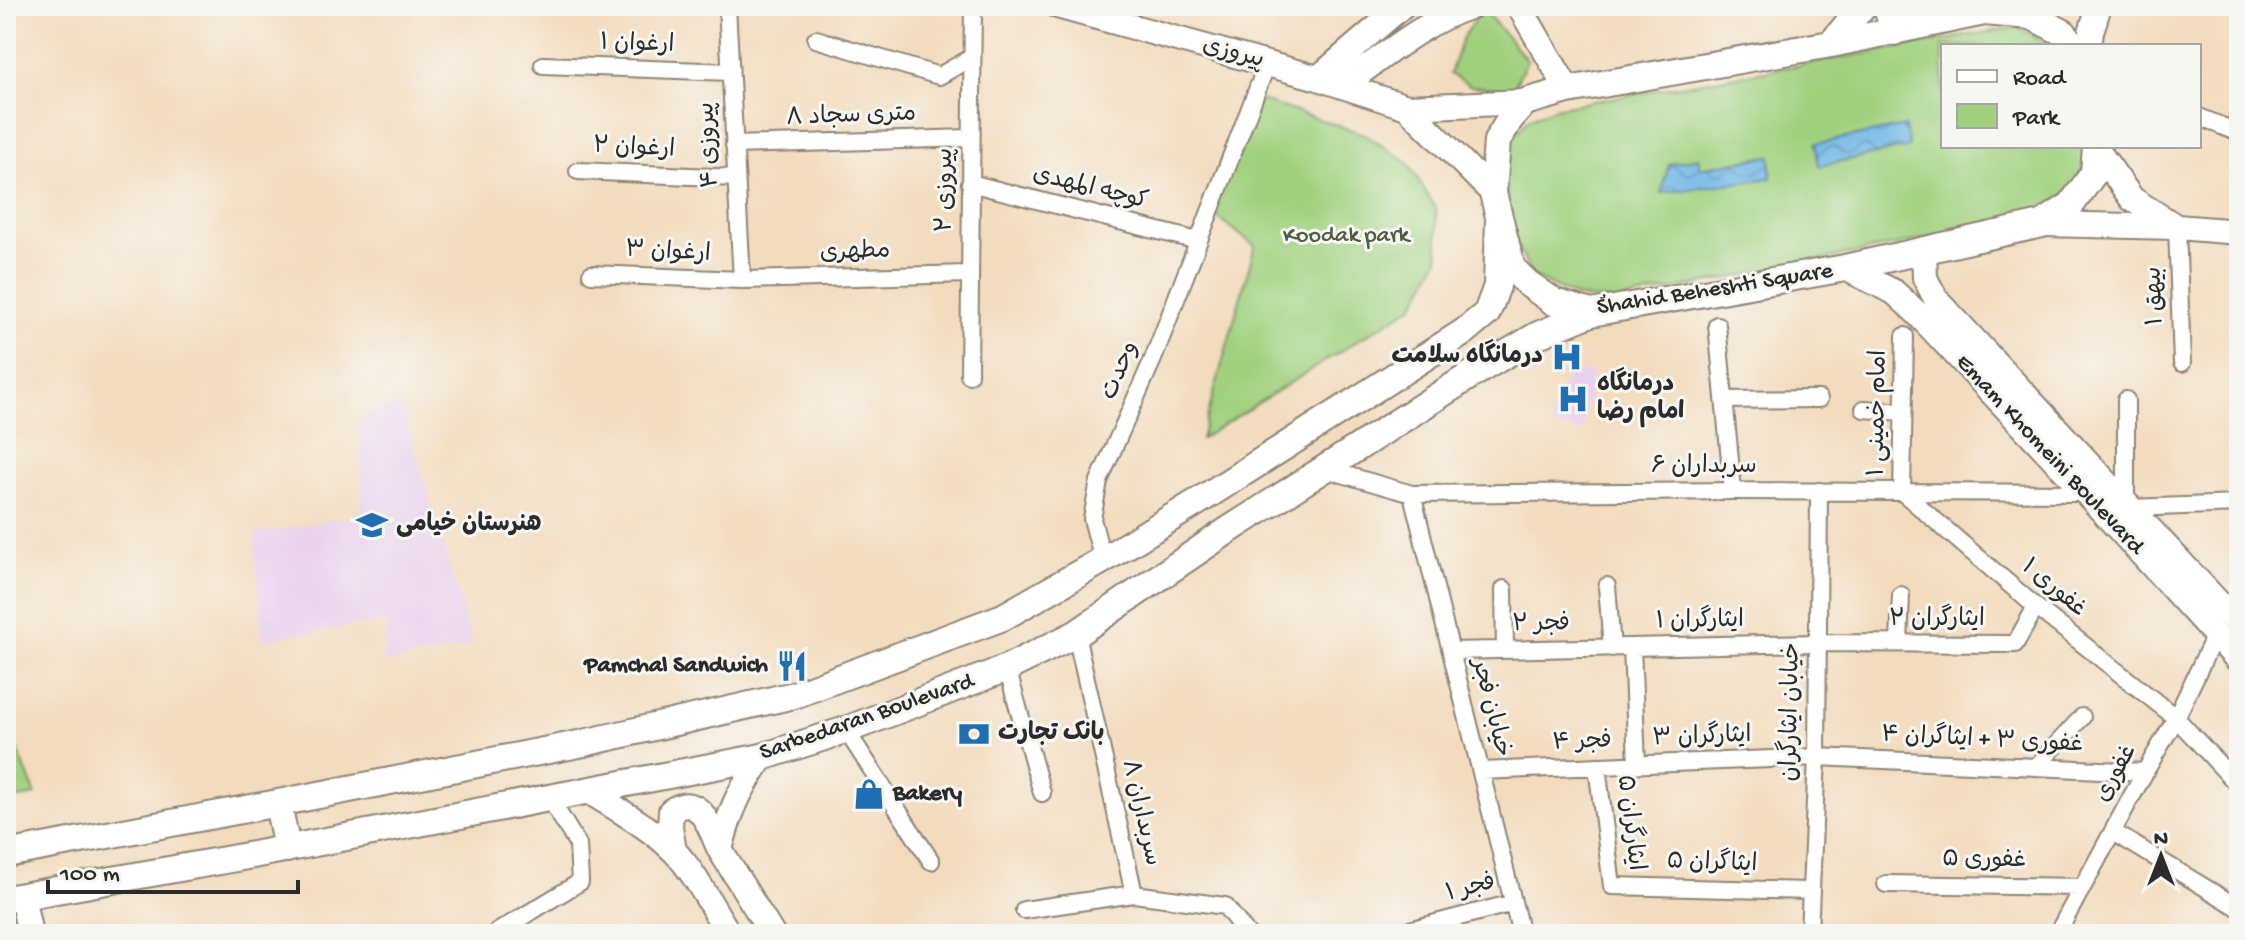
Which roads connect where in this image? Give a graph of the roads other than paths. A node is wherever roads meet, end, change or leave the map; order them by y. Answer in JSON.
{"nodes":[{"id":1,"x":727,"y":6,"type":"edge"},
{"id":2,"x":973,"y":6,"type":"edge"},
{"id":3,"x":1057,"y":6,"type":"edge"},
{"id":4,"x":1402,"y":6,"type":"edge"},
{"id":5,"x":1472,"y":6,"type":"edge"},
{"id":6,"x":1519,"y":6,"type":"edge"},
{"id":7,"x":2099,"y":6,"type":"edge"},
{"id":8,"x":1875,"y":7,"type":"edge"},
{"id":9,"x":1985,"y":8,"type":"edge"},
{"id":10,"x":1894,"y":32,"type":"junction"},
{"id":11,"x":816,"y":39,"type":"dead end"},
{"id":12,"x":1831,"y":44,"type":"junction"},
{"id":13,"x":2071,"y":44,"type":"edge"},
{"id":14,"x":2089,"y":44,"type":"edge"},
{"id":15,"x":971,"y":58,"type":"junction"},
{"id":16,"x":1267,"y":64,"type":"junction"},
{"id":17,"x":543,"y":65,"type":"dead end"},
{"id":18,"x":730,"y":72,"type":"junction"},
{"id":19,"x":1318,"y":78,"type":"junction"},
{"id":20,"x":1342,"y":86,"type":"junction"},
{"id":21,"x":1568,"y":90,"type":"junction"},
{"id":22,"x":1525,"y":102,"type":"junction"},
{"id":23,"x":1407,"y":107,"type":"junction"},
{"id":24,"x":2201,"y":118,"type":"edge"},
{"id":25,"x":2239,"y":133,"type":"edge"},
{"id":26,"x":970,"y":138,"type":"junction"},
{"id":27,"x":734,"y":145,"type":"junction"},
{"id":28,"x":2096,"y":148,"type":"edge"},
{"id":29,"x":578,"y":171,"type":"dead end"},
{"id":30,"x":736,"y":178,"type":"junction"},
{"id":31,"x":970,"y":183,"type":"junction"},
{"id":32,"x":1493,"y":193,"type":"junction"},
{"id":33,"x":1499,"y":220,"type":"junction"},
{"id":34,"x":2042,"y":224,"type":"junction"},
{"id":35,"x":2177,"y":227,"type":"junction"},
{"id":36,"x":2239,"y":232,"type":"edge"},
{"id":37,"x":1198,"y":241,"type":"junction"},
{"id":38,"x":1924,"y":250,"type":"junction"},
{"id":39,"x":1845,"y":268,"type":"junction"},
{"id":40,"x":591,"y":274,"type":"dead end"},
{"id":41,"x":969,"y":274,"type":"junction"},
{"id":42,"x":742,"y":280,"type":"junction"},
{"id":43,"x":1591,"y":313,"type":"junction"},
{"id":44,"x":1717,"y":325,"type":"dead end"},
{"id":45,"x":1905,"y":336,"type":"dead end"},
{"id":46,"x":2182,"y":363,"type":"dead end"},
{"id":47,"x":969,"y":375,"type":"dead end"},
{"id":48,"x":1819,"y":399,"type":"dead end"},
{"id":49,"x":1724,"y":400,"type":"junction"},
{"id":50,"x":2014,"y":400,"type":"junction"},
{"id":51,"x":2126,"y":400,"type":"dead end"},
{"id":52,"x":1864,"y":409,"type":"dead end"},
{"id":53,"x":1903,"y":412,"type":"junction"},
{"id":54,"x":1325,"y":469,"type":"junction"},
{"id":55,"x":1733,"y":491,"type":"junction"},
{"id":56,"x":1819,"y":491,"type":"junction"},
{"id":57,"x":1902,"y":492,"type":"junction"},
{"id":58,"x":2086,"y":493,"type":"junction"},
{"id":59,"x":1412,"y":494,"type":"junction"},
{"id":60,"x":1202,"y":499,"type":"junction"},
{"id":61,"x":2239,"y":504,"type":"edge"},
{"id":62,"x":2128,"y":505,"type":"junction"},
{"id":63,"x":1224,"y":533,"type":"junction"},
{"id":64,"x":1103,"y":560,"type":"junction"},
{"id":65,"x":1607,"y":586,"type":"dead end"},
{"id":66,"x":1504,"y":589,"type":"dead end"},
{"id":67,"x":1901,"y":595,"type":"dead end"},
{"id":68,"x":2036,"y":607,"type":"junction"},
{"id":69,"x":2239,"y":625,"type":"edge"},
{"id":70,"x":1076,"y":634,"type":"junction"},
{"id":71,"x":2215,"y":635,"type":"junction"},
{"id":72,"x":1817,"y":643,"type":"junction"},
{"id":73,"x":1899,"y":643,"type":"junction"},
{"id":74,"x":1632,"y":647,"type":"junction"},
{"id":75,"x":1612,"y":648,"type":"junction"},
{"id":76,"x":1505,"y":650,"type":"junction"},
{"id":77,"x":1451,"y":651,"type":"junction"},
{"id":78,"x":2239,"y":661,"type":"edge"},
{"id":79,"x":1007,"y":668,"type":"junction"},
{"id":80,"x":2082,"y":717,"type":"dead end"},
{"id":81,"x":2176,"y":718,"type":"junction"},
{"id":82,"x":846,"y":730,"type":"junction"},
{"id":83,"x":762,"y":757,"type":"junction"},
{"id":84,"x":1817,"y":757,"type":"junction"},
{"id":85,"x":1637,"y":764,"type":"junction"},
{"id":86,"x":1597,"y":766,"type":"junction"},
{"id":87,"x":2036,"y":767,"type":"junction"},
{"id":88,"x":1481,"y":771,"type":"junction"},
{"id":89,"x":2145,"y":772,"type":"junction"},
{"id":90,"x":2239,"y":786,"type":"edge"},
{"id":91,"x":587,"y":790,"type":"junction"},
{"id":92,"x":1042,"y":793,"type":"dead end"},
{"id":93,"x":549,"y":797,"type":"junction"},
{"id":94,"x":278,"y":803,"type":"junction"},
{"id":95,"x":2113,"y":832,"type":"junction"},
{"id":96,"x":287,"y":849,"type":"junction"},
{"id":97,"x":720,"y":850,"type":"junction"},
{"id":98,"x":674,"y":851,"type":"junction"},
{"id":99,"x":6,"y":854,"type":"edge"},
{"id":100,"x":931,"y":861,"type":"dead end"},
{"id":101,"x":1886,"y":884,"type":"dead end"},
{"id":102,"x":1612,"y":886,"type":"joint"},
{"id":103,"x":2082,"y":887,"type":"junction"},
{"id":104,"x":1810,"y":891,"type":"junction"},
{"id":105,"x":1134,"y":894,"type":"junction"},
{"id":106,"x":14,"y":897,"type":"edge"},
{"id":107,"x":1513,"y":903,"type":"junction"},
{"id":108,"x":2239,"y":908,"type":"edge"},
{"id":109,"x":1024,"y":910,"type":"dead end"},
{"id":110,"x":30,"y":934,"type":"edge"},
{"id":111,"x":494,"y":934,"type":"edge"},
{"id":112,"x":729,"y":934,"type":"edge"},
{"id":113,"x":772,"y":934,"type":"edge"},
{"id":114,"x":1247,"y":934,"type":"edge"},
{"id":115,"x":1394,"y":934,"type":"edge"},
{"id":116,"x":1521,"y":934,"type":"edge"},
{"id":117,"x":1809,"y":934,"type":"edge"},
{"id":118,"x":2057,"y":934,"type":"edge"}],
"edges":[{"from":1,"to":18,"type":"street","name":"پیروزی ۴"},
{"from":2,"to":15,"type":"street","name":"پیروزی ۲"},
{"from":3,"to":16,"type":"main road","name":"پیروزی"},
{"from":4,"to":19,"type":"main road"},
{"from":5,"to":20,"type":"main road"},
{"from":6,"to":21,"type":"main road"},
{"from":7,"to":14,"type":"main road"},
{"from":8,"to":10,"type":"main road"},
{"from":8,"to":12,"type":"main road"},
{"from":9,"to":10,"type":"main road"},
{"from":9,"to":13,"type":"main road"},
{"from":10,"to":12,"type":"main road"},
{"from":11,"to":15,"type":"street"},
{"from":12,"to":21,"type":"main road"},
{"from":15,"to":26,"type":"street","name":"پیروزی ۲"},
{"from":16,"to":19,"type":"main road","name":"پیروزی"},
{"from":16,"to":37,"type":"street","name":"وحدت"},
{"from":17,"to":18,"type":"street","name":"ارغوان ۱"},
{"from":18,"to":27,"type":"street","name":"پیروزی ۴"},
{"from":19,"to":20,"type":"main road","name":"پیروزی"},
{"from":20,"to":23,"type":"main road","name":"پیروزی"},
{"from":21,"to":22,"type":"main road"},
{"from":22,"to":23,"type":"main road"},
{"from":22,"to":32,"type":"main road","name":"ُShahid Beheshti Square"},
{"from":23,"to":32,"type":"main road"},
{"from":24,"to":25,"type":"street"},
{"from":26,"to":27,"type":"street","name":"متری سجاد ۸"},
{"from":26,"to":31,"type":"street","name":"پیروزی ۲"},
{"from":27,"to":30,"type":"street","name":"پیروزی ۴"},
{"from":28,"to":34,"type":"main road","name":"ُShahid Beheshti Square"},
{"from":28,"to":35,"type":"main road"},
{"from":29,"to":30,"type":"street","name":"ارغوان ۲"},
{"from":30,"to":42,"type":"street","name":"پیروزی ۴"},
{"from":31,"to":37,"type":"street","name":"کوچه المهدی"},
{"from":31,"to":41,"type":"street","name":"پیروزی ۲"},
{"from":32,"to":33,"type":"main road","name":"ُShahid Beheshti Square"},
{"from":33,"to":43,"type":"main road","name":"ُShahid Beheshti Square"},
{"from":33,"to":60,"type":"main road","name":"Sarbedaran Boulevard"},
{"from":34,"to":35,"type":"main road"},
{"from":34,"to":38,"type":"main road","name":"ُShahid Beheshti Square"},
{"from":35,"to":36,"type":"main road"},
{"from":35,"to":46,"type":"street","name":"بیهق ۱"},
{"from":37,"to":64,"type":"street","name":"وحدت"},
{"from":38,"to":39,"type":"main road","name":"ُShahid Beheshti Square"},
{"from":38,"to":50,"type":"main road","name":"Emam Khomeini Boulevard"},
{"from":39,"to":43,"type":"main road","name":"ُShahid Beheshti Square"},
{"from":39,"to":50,"type":"main road","name":"Emam Khomeini Boulevard"},
{"from":40,"to":42,"type":"street","name":"ارغوان ۳"},
{"from":41,"to":42,"type":"street","name":"مطهری"},
{"from":41,"to":47,"type":"street","name":"پیروزی ۲"},
{"from":43,"to":54,"type":"main road","name":"Sarbedaran Boulevard"},
{"from":44,"to":49,"type":"street"},
{"from":45,"to":53,"type":"street","name":"امام خمینی ۱"},
{"from":48,"to":49,"type":"street"},
{"from":49,"to":55,"type":"street"},
{"from":50,"to":58,"type":"main road","name":"Emam Khomeini Boulevard"},
{"from":50,"to":62,"type":"main road","name":"Emam Khomeini Boulevard"},
{"from":51,"to":62,"type":"street"},
{"from":52,"to":53,"type":"street"},
{"from":53,"to":57,"type":"street","name":"امام خمینی ۱"},
{"from":54,"to":59,"type":"street","name":"سربداران ۶"},
{"from":54,"to":63,"type":"main road","name":"Sarbedaran Boulevard"},
{"from":55,"to":56,"type":"street","name":"سربداران ۶"},
{"from":55,"to":59,"type":"street","name":"سربداران ۶"},
{"from":56,"to":57,"type":"street","name":"سربداران ۶"},
{"from":56,"to":72,"type":"street","name":"خیابان ایثارگران"},
{"from":57,"to":58,"type":"street","name":"سربداران ۶"},
{"from":57,"to":68,"type":"street","name":"غفوری ۱"},
{"from":58,"to":71,"type":"main road","name":"Emam Khomeini Boulevard"},
{"from":59,"to":77,"type":"street","name":"خیابان فجر"},
{"from":60,"to":63,"type":"main road"},
{"from":60,"to":64,"type":"main road","name":"Sarbedaran Boulevard"},
{"from":61,"to":62,"type":"street"},
{"from":62,"to":69,"type":"main road","name":"Emam Khomeini Boulevard"},
{"from":63,"to":70,"type":"main road","name":"Sarbedaran Boulevard"},
{"from":64,"to":94,"type":"main road","name":"Sarbedaran Boulevard"},
{"from":65,"to":75,"type":"street"},
{"from":66,"to":76,"type":"street"},
{"from":67,"to":73,"type":"street"},
{"from":68,"to":73,"type":"street","name":"ایثارگران ۲"},
{"from":68,"to":81,"type":"street","name":"غفوری ۱"},
{"from":70,"to":79,"type":"main road","name":"Sarbedaran Boulevard"},
{"from":70,"to":105,"type":"street","name":"سربداران ۸"},
{"from":71,"to":78,"type":"main road","name":"Emam Khomeini Boulevard"},
{"from":71,"to":81,"type":"street","name":"غفوری"},
{"from":72,"to":73,"type":"street","name":"ایثارگران ۲"},
{"from":72,"to":74,"type":"street","name":"ایثارگران ۱"},
{"from":72,"to":84,"type":"street","name":"خیابان ایثارگران"},
{"from":74,"to":75,"type":"street","name":"فجر ۲"},
{"from":74,"to":85,"type":"street"},
{"from":75,"to":76,"type":"street","name":"فجر ۲"},
{"from":76,"to":77,"type":"street","name":"فجر ۲"},
{"from":77,"to":88,"type":"street","name":"خیابان فجر"},
{"from":79,"to":82,"type":"main road","name":"Sarbedaran Boulevard"},
{"from":79,"to":92,"type":"street"},
{"from":80,"to":87,"type":"street"},
{"from":81,"to":89,"type":"street","name":"غفوری"},
{"from":81,"to":90,"type":"street","name":"غفوری ۱"},
{"from":82,"to":83,"type":"main road","name":"Sarbedaran Boulevard"},
{"from":82,"to":100,"type":"street"},
{"from":83,"to":91,"type":"main road","name":"Sarbedaran Boulevard"},
{"from":83,"to":97,"type":"main road"},
{"from":84,"to":85,"type":"street","name":"ایثارگران ۳"},
{"from":84,"to":87,"type":"street","name":"غفوری ۳ + ایثاگران ۴"},
{"from":84,"to":104,"type":"street","name":"خیابان ایثارگران"},
{"from":85,"to":86,"type":"street","name":"فجر ۴"},
{"from":86,"to":88,"type":"street","name":"فجر ۴"},
{"from":86,"to":102,"type":"street","name":"ایثارگران ۵"},
{"from":87,"to":89,"type":"street","name":"غفوری ۳ + ایثاگران ۴"},
{"from":88,"to":107,"type":"street","name":"خیابان فجر"},
{"from":89,"to":95,"type":"street","name":"غفوری"},
{"from":91,"to":93,"type":"main road","name":"Sarbedaran Boulevard"},
{"from":91,"to":98,"type":"main road"},
{"from":93,"to":96,"type":"main road","name":"Sarbedaran Boulevard"},
{"from":93,"to":111,"type":"street"},
{"from":94,"to":96,"type":"main road"},
{"from":94,"to":99,"type":"main road","name":"Sarbedaran Boulevard"},
{"from":95,"to":103,"type":"street","name":"غفوری"},
{"from":95,"to":108,"type":"street"},
{"from":96,"to":106,"type":"main road","name":"Sarbedaran Boulevard"},
{"from":97,"to":98,"type":"main road"},
{"from":97,"to":113,"type":"main road"},
{"from":98,"to":112,"type":"main road"},
{"from":101,"to":103,"type":"street","name":"غفوری ۵"},
{"from":102,"to":104,"type":"street","name":"ایثاگران ۵"},
{"from":103,"to":118,"type":"street","name":"غفوری"},
{"from":104,"to":117,"type":"street","name":"خیابان ایثارگران"},
{"from":105,"to":109,"type":"street","name":"سربداران ۸"},
{"from":105,"to":114,"type":"street"},
{"from":106,"to":110,"type":"main road"},
{"from":107,"to":115,"type":"street","name":"فجر ۱"},
{"from":107,"to":116,"type":"street","name":"خیابان فجر"}]}
